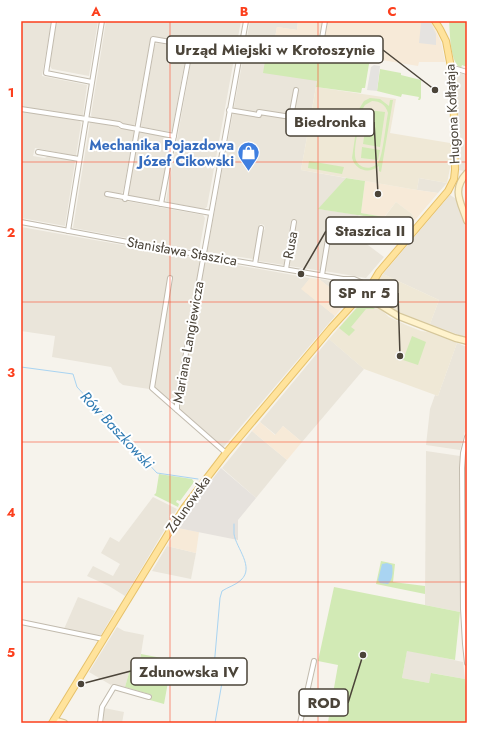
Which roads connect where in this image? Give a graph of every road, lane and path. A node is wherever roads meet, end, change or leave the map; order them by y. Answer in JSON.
{"nodes":[{"id":1,"x":54,"y":21,"type":"edge"},
{"id":2,"x":102,"y":21,"type":"edge"},
{"id":3,"x":246,"y":21,"type":"edge"},
{"id":4,"x":325,"y":21,"type":"edge"},
{"id":5,"x":435,"y":21,"type":"edge"},
{"id":6,"x":191,"y":46,"type":"junction"},
{"id":7,"x":320,"y":50,"type":"dead end"},
{"id":8,"x":240,"y":54,"type":"junction"},
{"id":9,"x":452,"y":70,"type":"junction"},
{"id":10,"x":467,"y":72,"type":"edge"},
{"id":11,"x":92,"y":82,"type":"junction"},
{"id":12,"x":296,"y":90,"type":"dead end"},
{"id":13,"x":21,"y":109,"type":"edge"},
{"id":14,"x":229,"y":110,"type":"junction"},
{"id":15,"x":86,"y":120,"type":"junction"},
{"id":16,"x":137,"y":129,"type":"junction"},
{"id":17,"x":174,"y":136,"type":"junction"},
{"id":18,"x":38,"y":152,"type":"dead end"},
{"id":19,"x":79,"y":159,"type":"junction"},
{"id":20,"x":467,"y":173,"type":"edge"},
{"id":21,"x":455,"y":187,"type":"junction"},
{"id":22,"x":107,"y":194,"type":"dead end"},
{"id":23,"x":125,"y":198,"type":"junction"},
{"id":24,"x":161,"y":204,"type":"junction"},
{"id":25,"x":211,"y":213,"type":"junction"},
{"id":26,"x":331,"y":221,"type":"dead end"},
{"id":27,"x":467,"y":221,"type":"edge"},
{"id":28,"x":21,"y":222,"type":"edge"},
{"id":29,"x":294,"y":222,"type":"dead end"},
{"id":30,"x":261,"y":228,"type":"dead end"},
{"id":31,"x":68,"y":231,"type":"junction"},
{"id":32,"x":203,"y":255,"type":"junction"},
{"id":33,"x":255,"y":264,"type":"junction"},
{"id":34,"x":286,"y":269,"type":"junction"},
{"id":35,"x":322,"y":275,"type":"junction"},
{"id":36,"x":170,"y":278,"type":"dead end"},
{"id":37,"x":364,"y":289,"type":"junction"},
{"id":38,"x":455,"y":338,"type":"junction"},
{"id":39,"x":467,"y":340,"type":"edge"},
{"id":40,"x":467,"y":344,"type":"edge"},
{"id":41,"x":177,"y":410,"type":"junction"},
{"id":42,"x":467,"y":437,"type":"edge"},
{"id":43,"x":466,"y":444,"type":"edge"},
{"id":44,"x":226,"y":453,"type":"junction"},
{"id":45,"x":465,"y":609,"type":"edge"},
{"id":46,"x":21,"y":622,"type":"edge"},
{"id":47,"x":103,"y":639,"type":"junction"},
{"id":48,"x":314,"y":661,"type":"dead end"},
{"id":49,"x":467,"y":663,"type":"edge"},
{"id":50,"x":149,"y":697,"type":"dead end"},
{"id":51,"x":53,"y":722,"type":"edge"},
{"id":52,"x":64,"y":723,"type":"edge"},
{"id":53,"x":100,"y":723,"type":"edge"},
{"id":54,"x":300,"y":723,"type":"edge"}],
"edges":[{"from":1,"to":11,"type":"street"},
{"from":2,"to":11,"type":"street"},
{"from":3,"to":8,"type":"street","name":"Mariana Langiewicza"},
{"from":4,"to":7,"type":"street"},
{"from":5,"to":9,"type":"main road","name":"Hugona Kołłątaja"},
{"from":6,"to":8,"type":"street"},
{"from":6,"to":16,"type":"street"},
{"from":6,"to":17,"type":"street"},
{"from":8,"to":14,"type":"street","name":"Mariana Langiewicza"},
{"from":9,"to":10,"type":"street"},
{"from":9,"to":21,"type":"main road","name":"Hugona Kołłątaja"},
{"from":11,"to":15,"type":"street"},
{"from":12,"to":14,"type":"street"},
{"from":13,"to":15,"type":"street"},
{"from":14,"to":25,"type":"street","name":"Mariana Langiewicza"},
{"from":15,"to":16,"type":"street"},
{"from":15,"to":19,"type":"street"},
{"from":16,"to":17,"type":"street"},
{"from":16,"to":23,"type":"street"},
{"from":17,"to":24,"type":"street"},
{"from":18,"to":19,"type":"street"},
{"from":19,"to":31,"type":"street"},
{"from":20,"to":21,"type":"street","name":"Zdunowska"},
{"from":21,"to":27,"type":"street"},
{"from":21,"to":37,"type":"main road","name":"Zdunowska"},
{"from":22,"to":23,"type":"street"},
{"from":23,"to":24,"type":"street"},
{"from":24,"to":25,"type":"street"},
{"from":25,"to":32,"type":"street","name":"Mariana Langiewicza"},
{"from":26,"to":35,"type":"street"},
{"from":28,"to":31,"type":"street","name":"Stanisława Staszica"},
{"from":29,"to":34,"type":"street","name":"Rusa"},
{"from":30,"to":33,"type":"street"},
{"from":31,"to":32,"type":"street","name":"Stanisława Staszica"},
{"from":32,"to":33,"type":"street","name":"Stanisława Staszica"},
{"from":32,"to":41,"type":"street","name":"Mariana Langiewicza"},
{"from":33,"to":34,"type":"street","name":"Stanisława Staszica"},
{"from":34,"to":35,"type":"street","name":"Stanisława Staszica"},
{"from":35,"to":37,"type":"street","name":"Stanisława Staszica"},
{"from":36,"to":41,"type":"street"},
{"from":37,"to":38,"type":"street","name":"Stanisława Staszica"},
{"from":37,"to":44,"type":"main road","name":"Zdunowska"},
{"from":38,"to":39,"type":"street","name":"Stanisława Staszica"},
{"from":38,"to":40,"type":"street","name":"Stanisława Staszica"},
{"from":41,"to":44,"type":"street","name":"Mariana Langiewicza"},
{"from":42,"to":43,"type":"street"},
{"from":43,"to":45,"type":"street"},
{"from":44,"to":47,"type":"main road","name":"Zdunowska"},
{"from":45,"to":49,"type":"street"},
{"from":46,"to":47,"type":"street"},
{"from":47,"to":51,"type":"main road","name":"Zdunowska"},
{"from":48,"to":54,"type":"street"},
{"from":50,"to":53,"type":"street"},
{"from":51,"to":52,"type":"street"}]}
